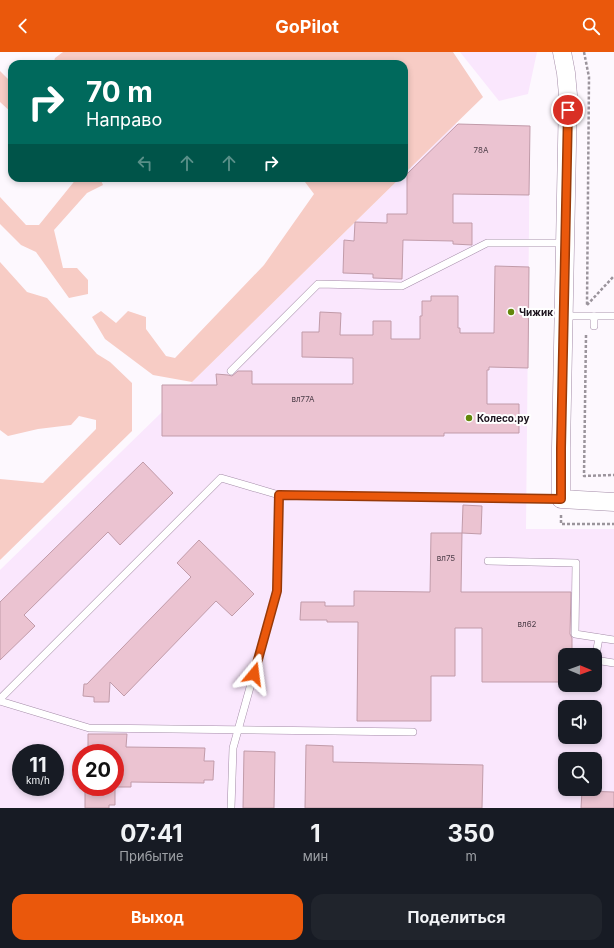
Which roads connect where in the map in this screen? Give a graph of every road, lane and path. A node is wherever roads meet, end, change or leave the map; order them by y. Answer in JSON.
{"nodes":[{"id":1,"x":562,"y":52,"type":"edge"},
{"id":2,"x":584,"y":52,"type":"edge"},
{"id":3,"x":565,"y":243,"type":"junction"},
{"id":4,"x":614,"y":276,"type":"edge"},
{"id":5,"x":587,"y":305,"type":"junction"},
{"id":6,"x":564,"y":316,"type":"junction"},
{"id":7,"x":586,"y":316,"type":"junction"},
{"id":8,"x":594,"y":316,"type":"junction"},
{"id":9,"x":614,"y":316,"type":"edge"},
{"id":10,"x":594,"y":326,"type":"dead end"},
{"id":11,"x":231,"y":371,"type":"dead end"},
{"id":12,"x":614,"y":475,"type":"edge"},
{"id":13,"x":279,"y":495,"type":"junction"},
{"id":14,"x":561,"y":499,"type":"junction"},
{"id":15,"x":614,"y":502,"type":"edge"},
{"id":16,"x":614,"y":524,"type":"edge"},
{"id":17,"x":488,"y":561,"type":"dead end"},
{"id":18,"x":599,"y":638,"type":"junction"},
{"id":19,"x":614,"y":640,"type":"edge"},
{"id":20,"x":614,"y":663,"type":"edge"},
{"id":21,"x":0,"y":700,"type":"edge"},
{"id":22,"x":238,"y":730,"type":"junction"},
{"id":23,"x":413,"y":732,"type":"dead end"},
{"id":24,"x":231,"y":808,"type":"edge"}],
"edges":[{"from":1,"to":3,"type":"street"},
{"from":2,"to":5,"type":"path"},
{"from":3,"to":6,"type":"street"},
{"from":3,"to":11,"type":"lane"},
{"from":4,"to":5,"type":"path"},
{"from":5,"to":7,"type":"path"},
{"from":6,"to":7,"type":"lane"},
{"from":6,"to":14,"type":"street"},
{"from":7,"to":8,"type":"lane"},
{"from":7,"to":12,"type":"path"},
{"from":8,"to":9,"type":"lane"},
{"from":8,"to":10,"type":"lane"},
{"from":13,"to":14,"type":"lane"},
{"from":13,"to":21,"type":"lane"},
{"from":13,"to":22,"type":"lane"},
{"from":14,"to":15,"type":"street"},
{"from":14,"to":16,"type":"path"},
{"from":17,"to":18,"type":"lane"},
{"from":18,"to":19,"type":"lane"},
{"from":18,"to":20,"type":"lane"},
{"from":21,"to":22,"type":"lane"},
{"from":22,"to":23,"type":"lane"},
{"from":22,"to":24,"type":"lane"}]}
